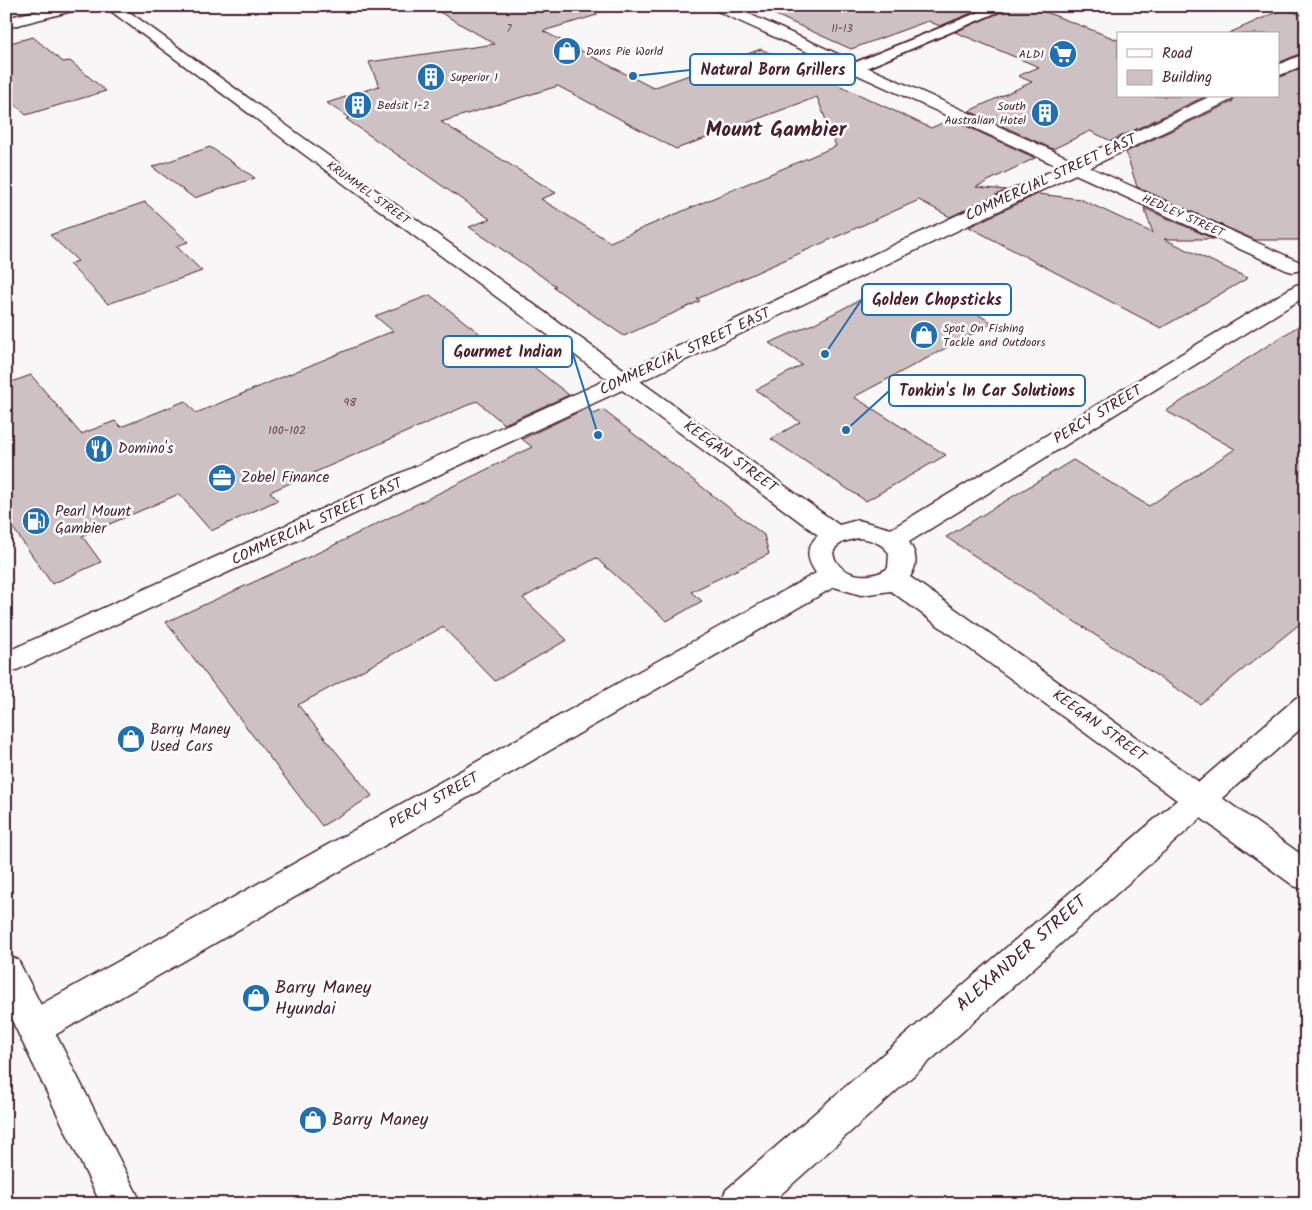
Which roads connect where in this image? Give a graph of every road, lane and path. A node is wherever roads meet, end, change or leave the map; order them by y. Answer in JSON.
{"nodes":[{"id":1,"x":75,"y":6,"type":"edge"},
{"id":2,"x":111,"y":6,"type":"edge"},
{"id":3,"x":718,"y":6,"type":"edge"},
{"id":4,"x":1006,"y":6,"type":"edge"},
{"id":5,"x":6,"y":23,"type":"edge"},
{"id":6,"x":1306,"y":58,"type":"edge"},
{"id":7,"x":854,"y":68,"type":"junction"},
{"id":8,"x":1280,"y":70,"type":"edge"},
{"id":9,"x":1221,"y":98,"type":"edge"},
{"id":10,"x":1073,"y":168,"type":"junction"},
{"id":11,"x":1299,"y":264,"type":"edge"},
{"id":12,"x":1304,"y":289,"type":"edge"},
{"id":13,"x":625,"y":380,"type":"junction"},
{"id":14,"x":834,"y":534,"type":"junction"},
{"id":15,"x":892,"y":540,"type":"junction"},
{"id":16,"x":834,"y":575,"type":"junction"},
{"id":17,"x":892,"y":578,"type":"junction"},
{"id":18,"x":6,"y":664,"type":"edge"},
{"id":19,"x":1306,"y":706,"type":"edge"},
{"id":20,"x":1200,"y":798,"type":"junction"},
{"id":21,"x":1306,"y":876,"type":"edge"},
{"id":22,"x":6,"y":971,"type":"edge"},
{"id":23,"x":35,"y":1027,"type":"junction"},
{"id":24,"x":122,"y":1204,"type":"edge"},
{"id":25,"x":740,"y":1204,"type":"edge"}],
"edges":[{"from":1,"to":5,"type":"street"},
{"from":2,"to":13,"type":"street","name":"KRUMMEL STREET"},
{"from":3,"to":7,"type":"street","name":"HEDLEY STREET"},
{"from":4,"to":7,"type":"lane"},
{"from":6,"to":8,"type":"street"},
{"from":7,"to":10,"type":"street","name":"HEDLEY STREET"},
{"from":9,"to":10,"type":"street","name":"COMMERCIAL STREET EAST"},
{"from":10,"to":11,"type":"street","name":"HEDLEY STREET"},
{"from":10,"to":13,"type":"street","name":"COMMERCIAL STREET EAST"},
{"from":11,"to":12,"type":"street"},
{"from":12,"to":15,"type":"street","name":"PERCY STREET"},
{"from":13,"to":14,"type":"street","name":"KEEGAN STREET"},
{"from":13,"to":18,"type":"street","name":"COMMERCIAL STREET EAST"},
{"from":14,"to":15,"type":"street"},
{"from":14,"to":16,"type":"street"},
{"from":15,"to":17,"type":"street"},
{"from":16,"to":17,"type":"street"},
{"from":16,"to":23,"type":"street","name":"PERCY STREET"},
{"from":17,"to":20,"type":"street","name":"KEEGAN STREET"},
{"from":19,"to":20,"type":"street","name":"ALEXANDER STREET"},
{"from":20,"to":21,"type":"street","name":"KEEGAN STREET"},
{"from":20,"to":25,"type":"street","name":"ALEXANDER STREET"},
{"from":22,"to":23,"type":"street"},
{"from":23,"to":24,"type":"street"}]}
